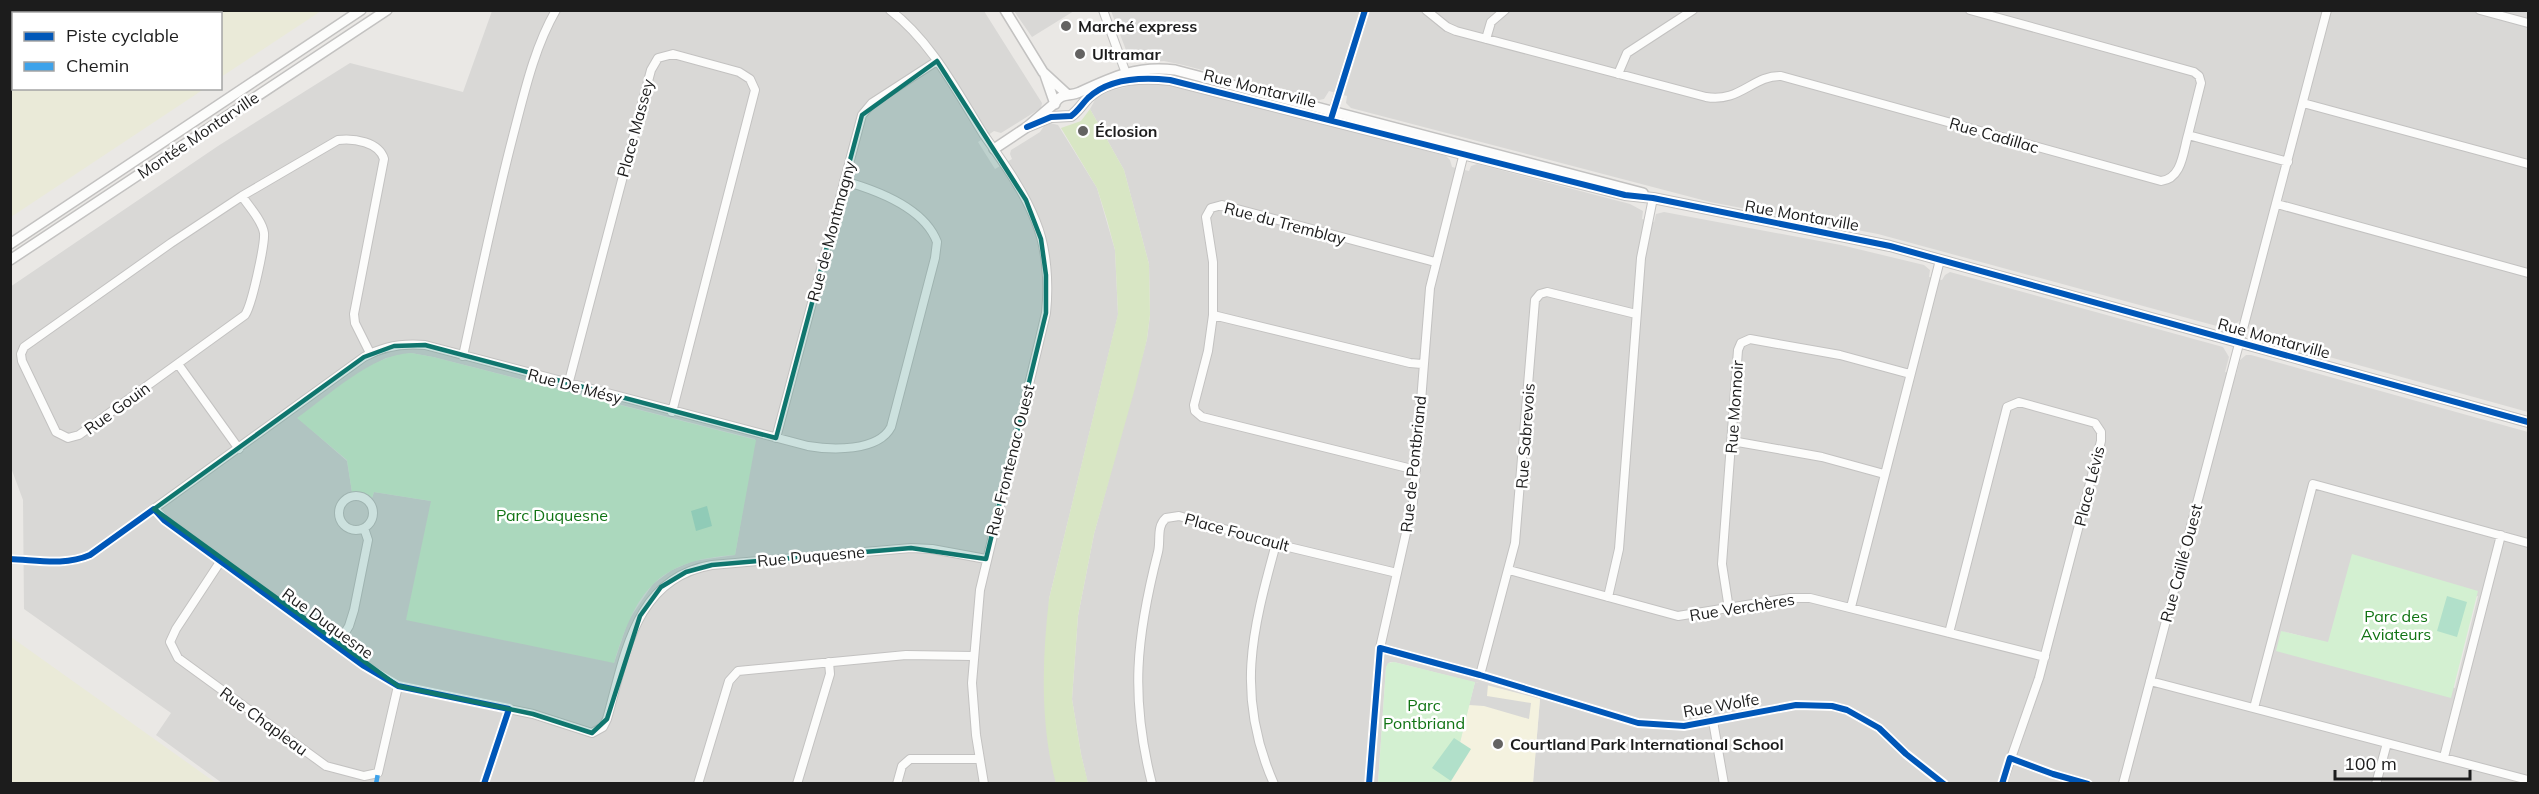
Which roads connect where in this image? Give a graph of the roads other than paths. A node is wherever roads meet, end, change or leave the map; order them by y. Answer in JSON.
{"nodes":[{"id":1,"x":361,"y":10,"type":"edge"},
{"id":2,"x":387,"y":10,"type":"edge"},
{"id":3,"x":556,"y":10,"type":"edge"},
{"id":4,"x":890,"y":10,"type":"edge"},
{"id":5,"x":1005,"y":10,"type":"edge"},
{"id":6,"x":1103,"y":10,"type":"edge"},
{"id":7,"x":1365,"y":10,"type":"edge"},
{"id":8,"x":1426,"y":10,"type":"edge"},
{"id":9,"x":1505,"y":10,"type":"edge"},
{"id":10,"x":1693,"y":10,"type":"edge"},
{"id":11,"x":1970,"y":10,"type":"edge"},
{"id":12,"x":2327,"y":10,"type":"edge"},
{"id":13,"x":2481,"y":10,"type":"edge"},
{"id":14,"x":2529,"y":23,"type":"edge"},
{"id":15,"x":1486,"y":39,"type":"junction"},
{"id":16,"x":937,"y":61,"type":"junction"},
{"id":17,"x":1044,"y":72,"type":"junction"},
{"id":18,"x":1618,"y":74,"type":"junction"},
{"id":19,"x":1127,"y":76,"type":"junction"},
{"id":20,"x":1069,"y":95,"type":"junction"},
{"id":21,"x":1055,"y":103,"type":"junction"},
{"id":22,"x":2303,"y":104,"type":"junction"},
{"id":23,"x":1075,"y":113,"type":"junction"},
{"id":24,"x":1332,"y":115,"type":"junction"},
{"id":25,"x":1061,"y":116,"type":"junction"},
{"id":26,"x":1028,"y":127,"type":"junction"},
{"id":27,"x":2188,"y":135,"type":"junction"},
{"id":28,"x":994,"y":149,"type":"junction"},
{"id":29,"x":1465,"y":150,"type":"junction"},
{"id":30,"x":2288,"y":162,"type":"junction"},
{"id":31,"x":2529,"y":164,"type":"edge"},
{"id":32,"x":843,"y":182,"type":"junction"},
{"id":33,"x":242,"y":196,"type":"junction"},
{"id":34,"x":1653,"y":198,"type":"junction"},
{"id":35,"x":2277,"y":204,"type":"junction"},
{"id":36,"x":10,"y":244,"type":"edge"},
{"id":37,"x":10,"y":260,"type":"edge"},
{"id":38,"x":1940,"y":260,"type":"junction"},
{"id":39,"x":1435,"y":262,"type":"junction"},
{"id":40,"x":2529,"y":273,"type":"edge"},
{"id":41,"x":1636,"y":314,"type":"junction"},
{"id":42,"x":1214,"y":315,"type":"junction"},
{"id":43,"x":2239,"y":342,"type":"junction"},
{"id":44,"x":370,"y":353,"type":"junction"},
{"id":45,"x":463,"y":356,"type":"junction"},
{"id":46,"x":178,"y":364,"type":"junction"},
{"id":47,"x":1422,"y":364,"type":"junction"},
{"id":48,"x":1910,"y":374,"type":"junction"},
{"id":49,"x":568,"y":385,"type":"junction"},
{"id":50,"x":672,"y":411,"type":"junction"},
{"id":51,"x":2529,"y":422,"type":"edge"},
{"id":52,"x":776,"y":438,"type":"junction"},
{"id":53,"x":1731,"y":441,"type":"junction"},
{"id":54,"x":239,"y":448,"type":"junction"},
{"id":55,"x":1416,"y":470,"type":"junction"},
{"id":56,"x":1884,"y":474,"type":"junction"},
{"id":57,"x":154,"y":509,"type":"junction"},
{"id":58,"x":364,"y":528,"type":"junction"},
{"id":59,"x":2501,"y":535,"type":"junction"},
{"id":60,"x":2529,"y":543,"type":"edge"},
{"id":61,"x":1276,"y":544,"type":"junction"},
{"id":62,"x":10,"y":559,"type":"edge"},
{"id":63,"x":986,"y":559,"type":"junction"},
{"id":64,"x":220,"y":562,"type":"junction"},
{"id":65,"x":1509,"y":570,"type":"junction"},
{"id":66,"x":1397,"y":573,"type":"junction"},
{"id":67,"x":1608,"y":597,"type":"junction"},
{"id":68,"x":1851,"y":607,"type":"junction"},
{"id":69,"x":1729,"y":609,"type":"junction"},
{"id":70,"x":1949,"y":633,"type":"junction"},
{"id":71,"x":337,"y":646,"type":"junction"},
{"id":72,"x":1380,"y":648,"type":"junction"},
{"id":73,"x":973,"y":656,"type":"junction"},
{"id":74,"x":2045,"y":657,"type":"junction"},
{"id":75,"x":829,"y":662,"type":"junction"},
{"id":76,"x":1480,"y":675,"type":"junction"},
{"id":77,"x":2150,"y":681,"type":"junction"},
{"id":78,"x":398,"y":686,"type":"junction"},
{"id":79,"x":2254,"y":708,"type":"junction"},
{"id":80,"x":509,"y":709,"type":"junction"},
{"id":81,"x":1713,"y":721,"type":"junction"},
{"id":82,"x":2387,"y":743,"type":"junction"},
{"id":83,"x":2444,"y":757,"type":"junction"},
{"id":84,"x":2010,"y":758,"type":"junction"},
{"id":85,"x":980,"y":759,"type":"junction"},
{"id":86,"x":2529,"y":780,"type":"edge"},
{"id":87,"x":484,"y":783,"type":"edge"},
{"id":88,"x":698,"y":783,"type":"edge"},
{"id":89,"x":797,"y":783,"type":"edge"},
{"id":90,"x":897,"y":783,"type":"edge"},
{"id":91,"x":984,"y":783,"type":"edge"},
{"id":92,"x":1152,"y":783,"type":"edge"},
{"id":93,"x":1274,"y":783,"type":"edge"},
{"id":94,"x":1369,"y":783,"type":"edge"},
{"id":95,"x":1724,"y":783,"type":"edge"},
{"id":96,"x":1944,"y":783,"type":"edge"},
{"id":97,"x":2002,"y":783,"type":"edge"},
{"id":98,"x":2088,"y":783,"type":"edge"},
{"id":99,"x":2123,"y":783,"type":"edge"},
{"id":100,"x":2376,"y":783,"type":"edge"}],
"edges":[{"from":1,"to":36,"type":"street","name":"Montée Montarville"},
{"from":2,"to":37,"type":"street","name":"Montée Montarville"},
{"from":3,"to":45,"type":"street"},
{"from":4,"to":16,"type":"street","name":"Rue Frontenac Ouest"},
{"from":5,"to":17,"type":"street"},
{"from":6,"to":19,"type":"street"},
{"from":7,"to":24,"type":"street"},
{"from":8,"to":15,"type":"street"},
{"from":9,"to":15,"type":"street"},
{"from":10,"to":18,"type":"street"},
{"from":11,"to":27,"type":"street","name":"Rue Cadillac"},
{"from":12,"to":22,"type":"street","name":"Rue Caillé Ouest"},
{"from":13,"to":14,"type":"street"},
{"from":15,"to":18,"type":"street"},
{"from":16,"to":28,"type":"street","name":"Rue Frontenac Ouest"},
{"from":16,"to":32,"type":"street","name":"Rue de Montmagny"},
{"from":17,"to":20,"type":"street"},
{"from":17,"to":21,"type":"street"},
{"from":18,"to":27,"type":"street","name":"Rue Cadillac"},
{"from":19,"to":20,"type":"street","name":"Rue Montarville"},
{"from":19,"to":23,"type":"street","name":"Rue Montarville"},
{"from":19,"to":24,"type":"street","name":"Rue Montarville"},
{"from":20,"to":21,"type":"street","name":"Rue Montarville"},
{"from":20,"to":23,"type":"street"},
{"from":21,"to":25,"type":"street"},
{"from":21,"to":26,"type":"street","name":"Rue Montarville"},
{"from":22,"to":30,"type":"street","name":"Rue Caillé Ouest"},
{"from":22,"to":31,"type":"street"},
{"from":23,"to":25,"type":"street","name":"Rue Montarville"},
{"from":24,"to":29,"type":"street","name":"Rue Montarville"},
{"from":25,"to":26,"type":"street","name":"Rue Montarville"},
{"from":26,"to":28,"type":"street","name":"Rue Montarville"},
{"from":27,"to":30,"type":"street"},
{"from":28,"to":63,"type":"street","name":"Rue Frontenac Ouest"},
{"from":29,"to":34,"type":"street","name":"Rue Montarville"},
{"from":29,"to":39,"type":"street","name":"Rue de Pontbriand"},
{"from":30,"to":35,"type":"street","name":"Rue Caillé Ouest"},
{"from":32,"to":52,"type":"street","name":"Rue de Montmagny"},
{"from":32,"to":52,"type":"street","name":"Rue De Mésy"},
{"from":33,"to":44,"type":"street","name":"Rue Gouin"},
{"from":33,"to":46,"type":"street","name":"Rue Gouin"},
{"from":33,"to":46,"type":"street","name":"Rue Gouin"},
{"from":34,"to":38,"type":"street","name":"Rue Montarville"},
{"from":34,"to":41,"type":"street"},
{"from":35,"to":40,"type":"street"},
{"from":35,"to":43,"type":"street","name":"Rue Caillé Ouest"},
{"from":38,"to":43,"type":"street","name":"Rue Montarville"},
{"from":38,"to":48,"type":"street"},
{"from":39,"to":42,"type":"street","name":"Rue du Tremblay"},
{"from":39,"to":47,"type":"street","name":"Rue de Pontbriand"},
{"from":41,"to":65,"type":"street","name":"Rue Sabrevois"},
{"from":41,"to":67,"type":"street"},
{"from":42,"to":47,"type":"street"},
{"from":42,"to":55,"type":"street","name":"Rue du Tremblay"},
{"from":43,"to":51,"type":"street","name":"Rue Montarville"},
{"from":43,"to":77,"type":"street","name":"Rue Caillé Ouest"},
{"from":44,"to":45,"type":"street","name":"Rue De Mésy"},
{"from":44,"to":54,"type":"street","name":"Rue De Mésy"},
{"from":45,"to":49,"type":"street","name":"Rue De Mésy"},
{"from":46,"to":54,"type":"street"},
{"from":47,"to":55,"type":"street","name":"Rue de Pontbriand"},
{"from":48,"to":53,"type":"street","name":"Rue Monnoir"},
{"from":48,"to":56,"type":"street"},
{"from":49,"to":50,"type":"street","name":"Rue De Mésy"},
{"from":49,"to":50,"type":"street","name":"Place Massey"},
{"from":50,"to":52,"type":"street","name":"Rue De Mésy"},
{"from":53,"to":56,"type":"street"},
{"from":53,"to":69,"type":"street","name":"Rue Monnoir"},
{"from":54,"to":57,"type":"street","name":"Rue De Mésy"},
{"from":55,"to":66,"type":"street","name":"Rue de Pontbriand"},
{"from":56,"to":68,"type":"street"},
{"from":57,"to":62,"type":"street","name":"Rue De Mésy"},
{"from":57,"to":64,"type":"street","name":"Rue Duquesne"},
{"from":58,"to":58,"type":"street"},
{"from":58,"to":71,"type":"street"},
{"from":59,"to":60,"type":"street"},
{"from":59,"to":79,"type":"street"},
{"from":59,"to":83,"type":"street"},
{"from":61,"to":66,"type":"street","name":"Place Foucault"},
{"from":61,"to":92,"type":"street","name":"Place Foucault"},
{"from":61,"to":93,"type":"street"},
{"from":63,"to":73,"type":"street","name":"Rue Frontenac Ouest"},
{"from":63,"to":80,"type":"street","name":"Rue Duquesne"},
{"from":64,"to":71,"type":"street","name":"Rue Duquesne"},
{"from":64,"to":78,"type":"street","name":"Rue Chapleau"},
{"from":65,"to":67,"type":"street","name":"Rue Verchères"},
{"from":65,"to":76,"type":"street","name":"Rue Sabrevois"},
{"from":66,"to":72,"type":"street","name":"Rue de Pontbriand"},
{"from":67,"to":69,"type":"street","name":"Rue Verchères"},
{"from":68,"to":69,"type":"street","name":"Rue Verchères"},
{"from":68,"to":70,"type":"street","name":"Rue Verchères"},
{"from":70,"to":74,"type":"street","name":"Rue Verchères"},
{"from":70,"to":74,"type":"street","name":"Place Lévis"},
{"from":71,"to":78,"type":"street","name":"Rue Duquesne"},
{"from":72,"to":76,"type":"street","name":"Rue Wolfe"},
{"from":72,"to":94,"type":"street","name":"Rue de Pontbriand"},
{"from":73,"to":75,"type":"street"},
{"from":73,"to":85,"type":"street","name":"Rue Frontenac Ouest"},
{"from":74,"to":84,"type":"street"},
{"from":75,"to":88,"type":"street"},
{"from":75,"to":89,"type":"street"},
{"from":76,"to":81,"type":"street","name":"Rue Wolfe"},
{"from":77,"to":79,"type":"street"},
{"from":77,"to":99,"type":"street","name":"Rue Caillé Ouest"},
{"from":78,"to":80,"type":"street","name":"Rue Duquesne"},
{"from":79,"to":82,"type":"street"},
{"from":80,"to":87,"type":"street"},
{"from":81,"to":95,"type":"street"},
{"from":81,"to":96,"type":"street","name":"Rue Wolfe"},
{"from":82,"to":83,"type":"street"},
{"from":82,"to":100,"type":"street"},
{"from":83,"to":86,"type":"street"},
{"from":84,"to":97,"type":"street"},
{"from":84,"to":98,"type":"street"},
{"from":85,"to":90,"type":"street"},
{"from":85,"to":91,"type":"street","name":"Rue Frontenac Ouest"}]}
